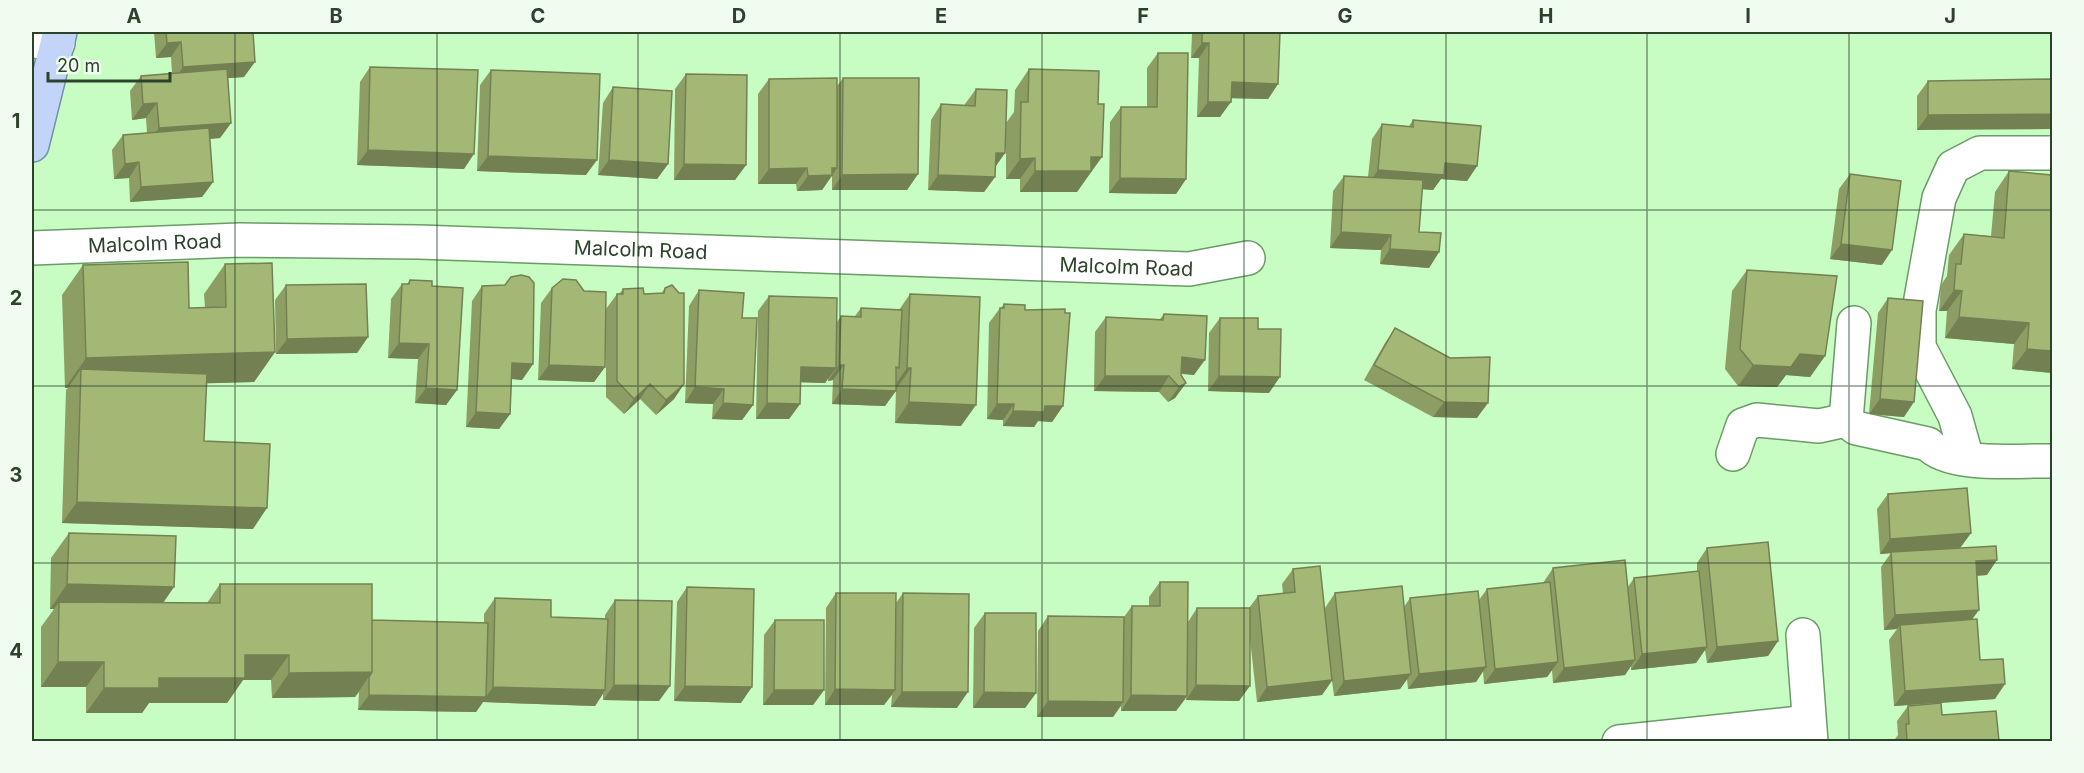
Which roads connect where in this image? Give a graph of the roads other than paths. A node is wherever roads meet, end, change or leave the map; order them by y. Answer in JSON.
{"nodes":[{"id":1,"x":50,"y":38,"type":"edge"},
{"id":2,"x":32,"y":146,"type":"edge"},
{"id":3,"x":2052,"y":153,"type":"edge"},
{"id":4,"x":32,"y":249,"type":"edge"},
{"id":5,"x":1248,"y":258,"type":"dead end"},
{"id":6,"x":1854,"y":323,"type":"dead end"},
{"id":7,"x":1846,"y":420,"type":"junction"},
{"id":8,"x":1733,"y":454,"type":"dead end"},
{"id":9,"x":1951,"y":456,"type":"junction"},
{"id":10,"x":2052,"y":460,"type":"edge"},
{"id":11,"x":1803,"y":635,"type":"dead end"},
{"id":12,"x":1810,"y":732,"type":"edge"},
{"id":13,"x":1620,"y":741,"type":"edge"}],
"edges":[{"from":1,"to":2,"type":"main road"},
{"from":3,"to":9,"type":"street"},
{"from":4,"to":5,"type":"street","name":"Malcolm Road"},
{"from":6,"to":7,"type":"street"},
{"from":7,"to":8,"type":"street"},
{"from":7,"to":9,"type":"street"},
{"from":9,"to":10,"type":"street"},
{"from":11,"to":12,"type":"street"},
{"from":12,"to":13,"type":"street"}]}
